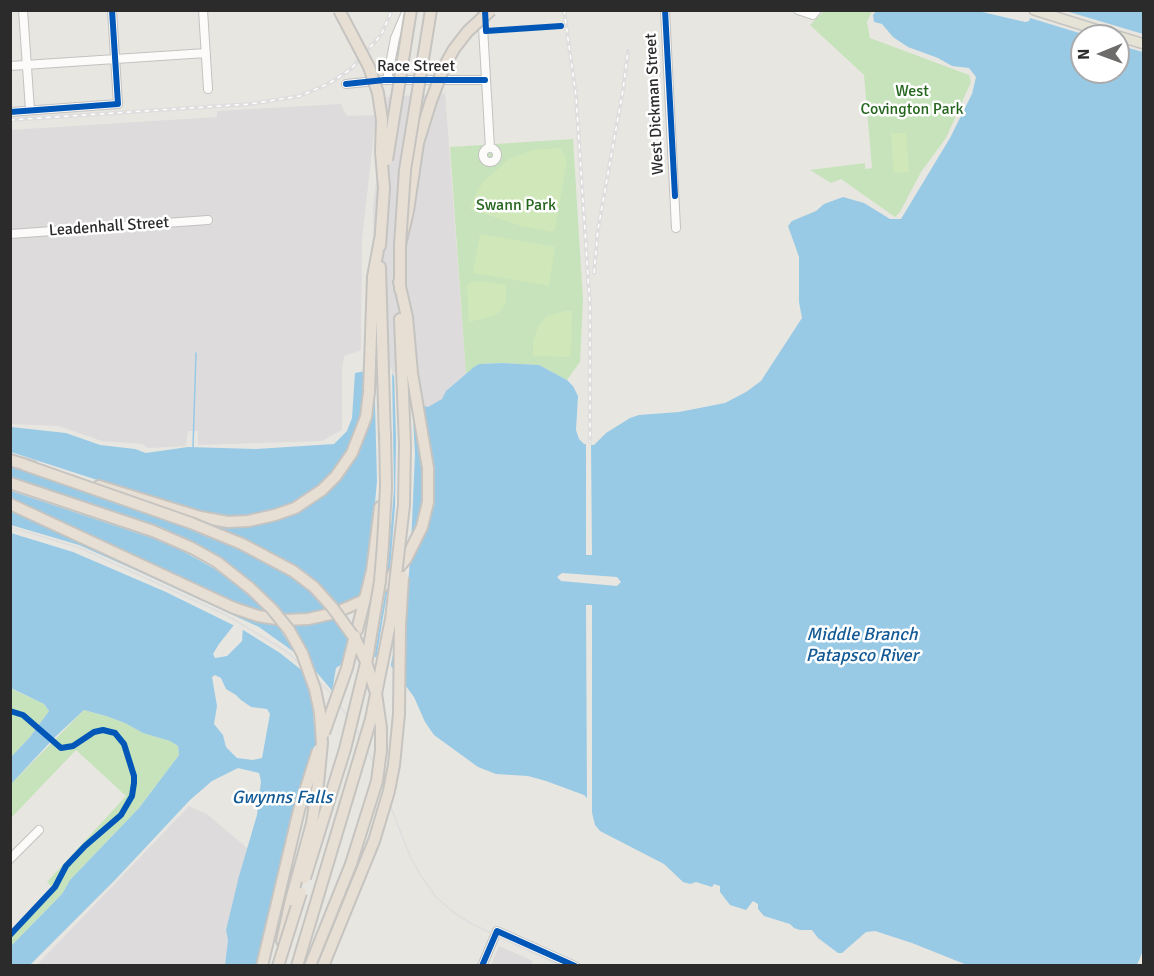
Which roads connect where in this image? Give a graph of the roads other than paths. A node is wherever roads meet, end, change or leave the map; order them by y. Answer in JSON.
{"nodes":[{"id":1,"x":23,"y":10,"type":"edge"},
{"id":2,"x":112,"y":10,"type":"edge"},
{"id":3,"x":203,"y":10,"type":"edge"},
{"id":4,"x":339,"y":10,"type":"edge"},
{"id":5,"x":409,"y":10,"type":"edge"},
{"id":6,"x":431,"y":10,"type":"edge"},
{"id":7,"x":477,"y":10,"type":"edge"},
{"id":8,"x":482,"y":10,"type":"edge"},
{"id":9,"x":491,"y":10,"type":"edge"},
{"id":10,"x":665,"y":10,"type":"edge"},
{"id":11,"x":798,"y":10,"type":"edge"},
{"id":12,"x":1034,"y":10,"type":"edge"},
{"id":13,"x":815,"y":13,"type":"edge"},
{"id":14,"x":1079,"y":24,"type":"edge"},
{"id":15,"x":206,"y":53,"type":"junction"},
{"id":16,"x":115,"y":59,"type":"junction"},
{"id":17,"x":27,"y":65,"type":"junction"},
{"id":18,"x":10,"y":66,"type":"edge"},
{"id":19,"x":387,"y":80,"type":"junction"},
{"id":20,"x":485,"y":80,"type":"junction"},
{"id":21,"x":346,"y":84,"type":"dead end"},
{"id":22,"x":208,"y":88,"type":"dead end"},
{"id":23,"x":30,"y":110,"type":"junction"},
{"id":24,"x":10,"y":112,"type":"edge"},
{"id":25,"x":490,"y":148,"type":"dead end"},
{"id":26,"x":384,"y":188,"type":"junction"},
{"id":27,"x":208,"y":220,"type":"dead end"},
{"id":28,"x":676,"y":228,"type":"dead end"},
{"id":29,"x":10,"y":234,"type":"edge"},
{"id":30,"x":380,"y":239,"type":"junction"},
{"id":31,"x":400,"y":245,"type":"junction"},
{"id":32,"x":399,"y":282,"type":"junction"},
{"id":33,"x":385,"y":432,"type":"junction"},
{"id":34,"x":10,"y":460,"type":"edge"},
{"id":35,"x":25,"y":465,"type":"junction"},
{"id":36,"x":10,"y":483,"type":"edge"},
{"id":37,"x":10,"y":504,"type":"edge"},
{"id":38,"x":404,"y":505,"type":"junction"},
{"id":39,"x":39,"y":830,"type":"dead end"},
{"id":40,"x":10,"y":859,"type":"edge"},
{"id":41,"x":262,"y":966,"type":"edge"},
{"id":42,"x":278,"y":966,"type":"edge"},
{"id":43,"x":297,"y":966,"type":"edge"},
{"id":44,"x":310,"y":966,"type":"edge"},
{"id":45,"x":323,"y":966,"type":"edge"},
{"id":46,"x":482,"y":966,"type":"edge"},
{"id":47,"x":575,"y":966,"type":"edge"}],
"edges":[{"from":1,"to":17,"type":"street"},
{"from":2,"to":16,"type":"street"},
{"from":3,"to":15,"type":"street"},
{"from":4,"to":26,"type":"highway","bridge":true},
{"from":5,"to":19,"type":"street"},
{"from":5,"to":26,"type":"highway","bridge":true},
{"from":6,"to":31,"type":"highway","bridge":true},
{"from":7,"to":20,"type":"street"},
{"from":8,"to":20,"type":"street"},
{"from":9,"to":31,"type":"highway","bridge":true},
{"from":10,"to":28,"type":"street","name":"West Dickman Street"},
{"from":11,"to":13,"type":"street"},
{"from":12,"to":14,"type":"main road"},
{"from":15,"to":16,"type":"street"},
{"from":15,"to":22,"type":"street"},
{"from":16,"to":17,"type":"street"},
{"from":16,"to":23,"type":"street"},
{"from":17,"to":18,"type":"street"},
{"from":17,"to":23,"type":"street"},
{"from":19,"to":20,"type":"street","name":"Race Street"},
{"from":19,"to":21,"type":"street","name":"Race Street"},
{"from":20,"to":25,"type":"street"},
{"from":23,"to":24,"type":"street"},
{"from":26,"to":30,"type":"highway"},
{"from":27,"to":29,"type":"street","name":"Leadenhall Street"},
{"from":30,"to":33,"type":"highway"},
{"from":30,"to":35,"type":"highway","bridge":true},
{"from":31,"to":32,"type":"highway"},
{"from":32,"to":37,"type":"highway","bridge":true},
{"from":32,"to":38,"type":"highway"},
{"from":33,"to":41,"type":"highway","bridge":true},
{"from":33,"to":42,"type":"highway","bridge":true},
{"from":34,"to":35,"type":"highway"},
{"from":35,"to":44,"type":"highway","bridge":true},
{"from":36,"to":42,"type":"highway","bridge":true},
{"from":38,"to":43,"type":"highway","bridge":true},
{"from":38,"to":45,"type":"highway","bridge":true},
{"from":39,"to":40,"type":"street"},
{"from":46,"to":47,"type":"street"}]}
